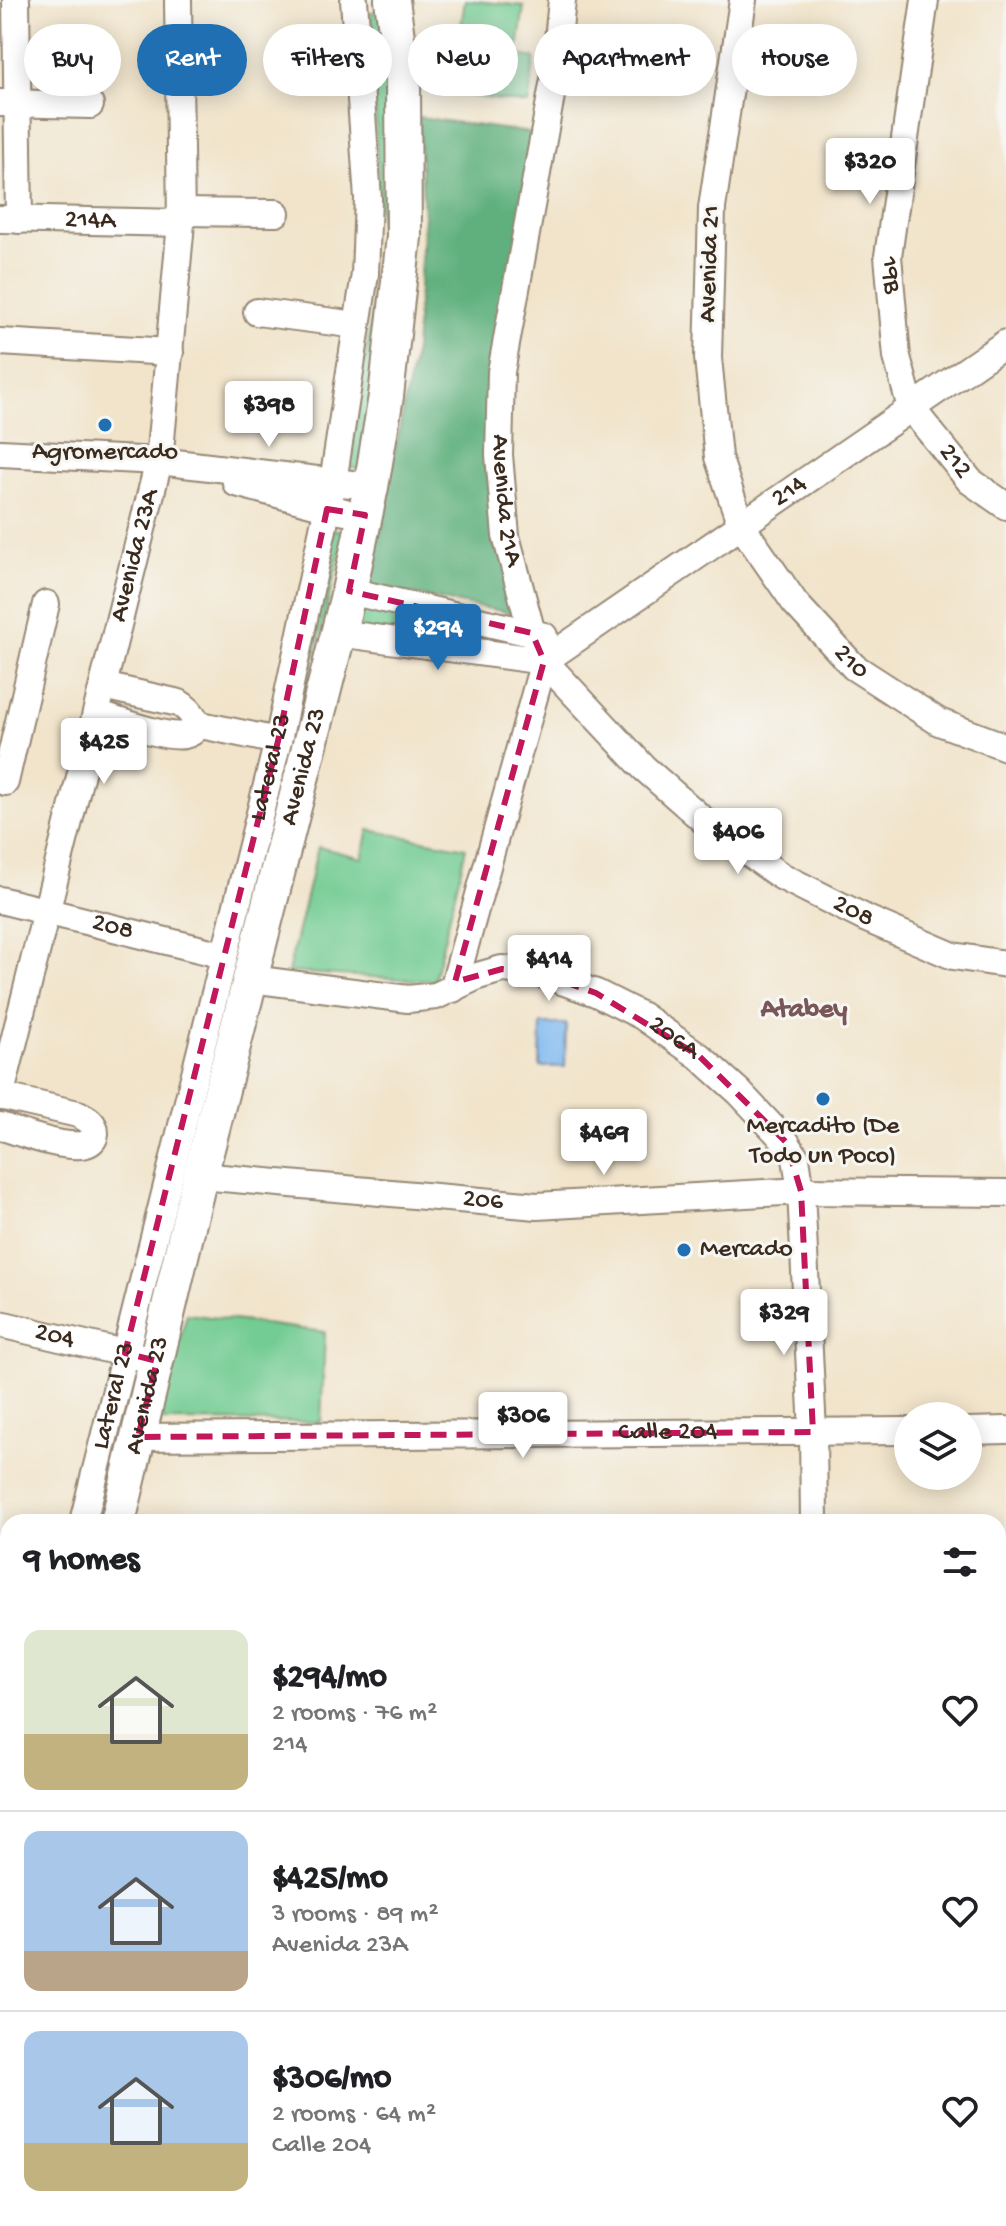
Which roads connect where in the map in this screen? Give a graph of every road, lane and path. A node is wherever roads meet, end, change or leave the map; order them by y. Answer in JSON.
{"nodes":[{"id":1,"x":16,"y":0,"type":"edge"},
{"id":2,"x":178,"y":0,"type":"edge"},
{"id":3,"x":354,"y":0,"type":"edge"},
{"id":4,"x":392,"y":0,"type":"edge"},
{"id":5,"x":562,"y":0,"type":"edge"},
{"id":6,"x":743,"y":0,"type":"edge"},
{"id":7,"x":925,"y":0,"type":"edge"},
{"id":8,"x":9,"y":104,"type":"edge"},
{"id":9,"x":90,"y":105,"type":"dead end"},
{"id":10,"x":276,"y":213,"type":"dead end"},
{"id":11,"x":180,"y":217,"type":"junction"},
{"id":12,"x":9,"y":219,"type":"edge"},
{"id":13,"x":257,"y":312,"type":"dead end"},
{"id":14,"x":357,"y":325,"type":"junction"},
{"id":15,"x":0,"y":342,"type":"edge"},
{"id":16,"x":1006,"y":343,"type":"edge"},
{"id":17,"x":170,"y":352,"type":"junction"},
{"id":18,"x":911,"y":408,"type":"junction"},
{"id":19,"x":0,"y":453,"type":"edge"},
{"id":20,"x":159,"y":461,"type":"junction"},
{"id":21,"x":333,"y":482,"type":"junction"},
{"id":22,"x":368,"y":501,"type":"junction"},
{"id":23,"x":1006,"y":506,"type":"edge"},
{"id":24,"x":327,"y":509,"type":"junction"},
{"id":25,"x":741,"y":525,"type":"junction"},
{"id":26,"x":349,"y":591,"type":"junction"},
{"id":27,"x":46,"y":604,"type":"dead end"},
{"id":28,"x":338,"y":633,"type":"junction"},
{"id":29,"x":532,"y":633,"type":"junction"},
{"id":30,"x":571,"y":642,"type":"junction"},
{"id":31,"x":544,"y":661,"type":"junction"},
{"id":32,"x":103,"y":686,"type":"junction"},
{"id":33,"x":96,"y":714,"type":"junction"},
{"id":34,"x":196,"y":724,"type":"junction"},
{"id":35,"x":278,"y":741,"type":"junction"},
{"id":36,"x":1006,"y":747,"type":"edge"},
{"id":37,"x":0,"y":780,"type":"edge"},
{"id":38,"x":0,"y":900,"type":"edge"},
{"id":39,"x":46,"y":911,"type":"junction"},
{"id":40,"x":223,"y":955,"type":"junction"},
{"id":41,"x":1006,"y":964,"type":"edge"},
{"id":42,"x":251,"y":979,"type":"junction"},
{"id":43,"x":453,"y":989,"type":"junction"},
{"id":44,"x":0,"y":1096,"type":"edge"},
{"id":45,"x":0,"y":1126,"type":"edge"},
{"id":46,"x":200,"y":1176,"type":"junction"},
{"id":47,"x":801,"y":1191,"type":"junction"},
{"id":48,"x":1006,"y":1193,"type":"edge"},
{"id":49,"x":0,"y":1324,"type":"edge"},
{"id":50,"x":141,"y":1357,"type":"junction"},
{"id":51,"x":1006,"y":1430,"type":"edge"},
{"id":52,"x":894,"y":1431,"type":"edge"},
{"id":53,"x":982,"y":1431,"type":"edge"},
{"id":54,"x":813,"y":1432,"type":"junction"},
{"id":55,"x":138,"y":1437,"type":"junction"},
{"id":56,"x":86,"y":1514,"type":"edge"},
{"id":57,"x":120,"y":1514,"type":"edge"},
{"id":58,"x":814,"y":1514,"type":"edge"}],
"edges":[{"from":1,"to":8,"type":"street"},
{"from":2,"to":11,"type":"street","name":"Avenida 23A"},
{"from":3,"to":14,"type":"street","name":"Lateral 23"},
{"from":4,"to":22,"type":"main road","name":"Avenida 23"},
{"from":5,"to":29,"type":"street","name":"Avenida 21A"},
{"from":6,"to":25,"type":"street","name":"Avenida 21"},
{"from":7,"to":18,"type":"street","name":"19B"},
{"from":8,"to":9,"type":"street"},
{"from":8,"to":12,"type":"street"},
{"from":10,"to":11,"type":"street","name":"214A"},
{"from":11,"to":12,"type":"street","name":"214A"},
{"from":11,"to":17,"type":"street","name":"Avenida 23A"},
{"from":13,"to":14,"type":"street"},
{"from":14,"to":21,"type":"street","name":"Lateral 23"},
{"from":15,"to":17,"type":"street"},
{"from":16,"to":18,"type":"street","name":"214"},
{"from":17,"to":20,"type":"street","name":"Avenida 23A"},
{"from":18,"to":23,"type":"street","name":"212"},
{"from":18,"to":25,"type":"street","name":"214"},
{"from":19,"to":20,"type":"street"},
{"from":20,"to":21,"type":"street"},
{"from":20,"to":24,"type":"street"},
{"from":20,"to":32,"type":"street","name":"Avenida 23A"},
{"from":21,"to":22,"type":"street"},
{"from":21,"to":24,"type":"street","name":"Lateral 23"},
{"from":22,"to":24,"type":"street"},
{"from":22,"to":26,"type":"main road","name":"Avenida 23"},
{"from":24,"to":35,"type":"street","name":"Lateral 23"},
{"from":25,"to":30,"type":"street","name":"214"},
{"from":25,"to":36,"type":"street","name":"210"},
{"from":26,"to":28,"type":"main road","name":"Avenida 23"},
{"from":26,"to":29,"type":"street"},
{"from":27,"to":37,"type":"street"},
{"from":28,"to":31,"type":"street"},
{"from":28,"to":42,"type":"main road","name":"Avenida 23"},
{"from":29,"to":30,"type":"street"},
{"from":29,"to":31,"type":"street","name":"Avenida 21A"},
{"from":30,"to":31,"type":"street","name":"214"},
{"from":31,"to":41,"type":"street","name":"208"},
{"from":31,"to":43,"type":"street"},
{"from":32,"to":33,"type":"street","name":"Avenida 23A"},
{"from":32,"to":34,"type":"street"},
{"from":33,"to":34,"type":"street"},
{"from":33,"to":39,"type":"street","name":"Avenida 23A"},
{"from":34,"to":35,"type":"street"},
{"from":35,"to":40,"type":"street","name":"Lateral 23"},
{"from":38,"to":39,"type":"street","name":"208"},
{"from":39,"to":40,"type":"street","name":"208"},
{"from":39,"to":44,"type":"street","name":"Avenida 23A"},
{"from":40,"to":50,"type":"street","name":"Lateral 23"},
{"from":42,"to":43,"type":"street","name":"206A"},
{"from":42,"to":46,"type":"main road","name":"Avenida 23"},
{"from":43,"to":47,"type":"street","name":"206A"},
{"from":44,"to":45,"type":"street"},
{"from":46,"to":47,"type":"street","name":"206"},
{"from":46,"to":50,"type":"main road","name":"Avenida 23"},
{"from":47,"to":48,"type":"street","name":"206"},
{"from":47,"to":54,"type":"street"},
{"from":49,"to":50,"type":"street","name":"204"},
{"from":50,"to":55,"type":"main road","name":"Avenida 23"},
{"from":50,"to":56,"type":"street","name":"Lateral 23"},
{"from":51,"to":53,"type":"street"},
{"from":52,"to":54,"type":"street","name":"Calle 204"},
{"from":54,"to":55,"type":"street","name":"Calle 204"},
{"from":54,"to":58,"type":"street"},
{"from":55,"to":57,"type":"main road","name":"Avenida 23"}]}
